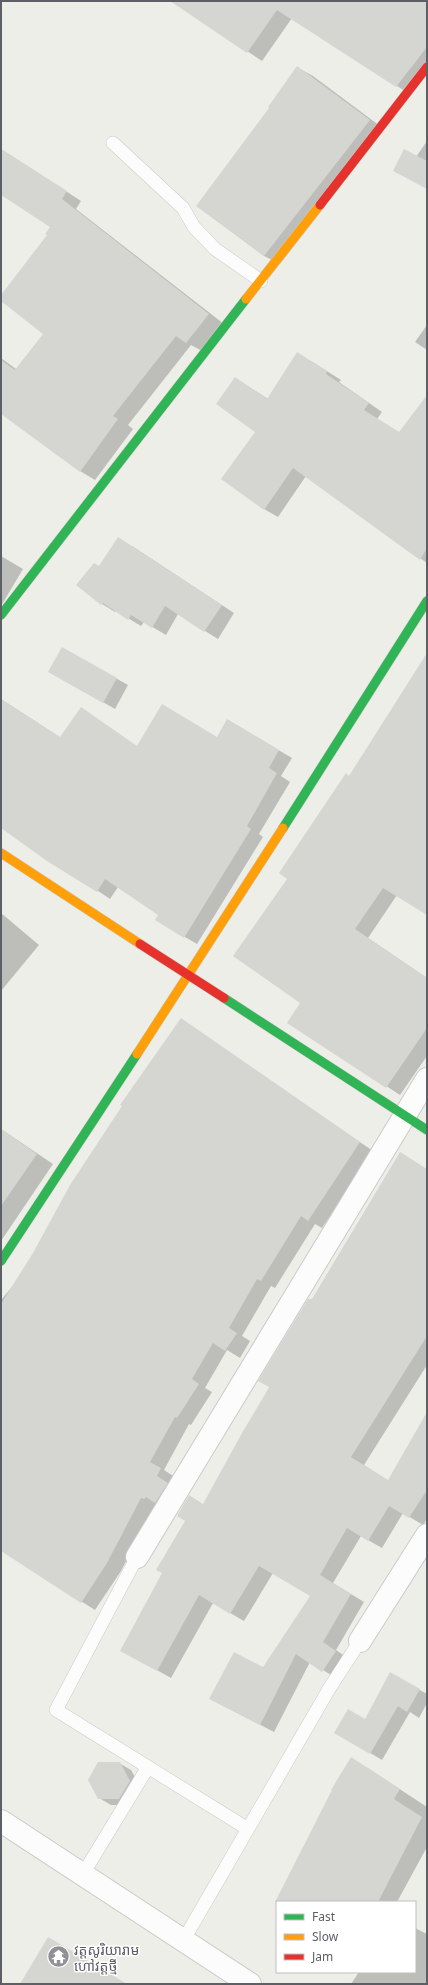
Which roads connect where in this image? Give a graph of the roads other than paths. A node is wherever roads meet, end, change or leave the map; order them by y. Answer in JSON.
{"nodes":[{"id":1,"x":427,"y":67,"type":"edge"},
{"id":2,"x":113,"y":143,"type":"dead end"},
{"id":3,"x":261,"y":281,"type":"junction"},
{"id":4,"x":427,"y":601,"type":"edge"},
{"id":5,"x":1,"y":615,"type":"edge"},
{"id":6,"x":1,"y":853,"type":"edge"},
{"id":7,"x":189,"y":975,"type":"junction"},
{"id":8,"x":427,"y":1079,"type":"edge"},
{"id":9,"x":404,"y":1115,"type":"junction"},
{"id":10,"x":427,"y":1130,"type":"edge"},
{"id":11,"x":1,"y":1261,"type":"edge"},
{"id":12,"x":427,"y":1535,"type":"edge"},
{"id":13,"x":137,"y":1557,"type":"joint"},
{"id":14,"x":360,"y":1641,"type":"joint"},
{"id":15,"x":148,"y":1767,"type":"junction"},
{"id":16,"x":1,"y":1821,"type":"edge"},
{"id":17,"x":248,"y":1829,"type":"junction"},
{"id":18,"x":83,"y":1874,"type":"junction"},
{"id":19,"x":183,"y":1941,"type":"junction"},
{"id":20,"x":250,"y":1984,"type":"edge"}],
"edges":[{"from":1,"to":3,"type":"street"},
{"from":2,"to":3,"type":"lane"},
{"from":3,"to":5,"type":"street"},
{"from":4,"to":7,"type":"street"},
{"from":6,"to":7,"type":"street"},
{"from":7,"to":9,"type":"street"},
{"from":7,"to":11,"type":"street"},
{"from":8,"to":9,"type":"street"},
{"from":9,"to":10,"type":"street"},
{"from":9,"to":13,"type":"street"},
{"from":12,"to":14,"type":"street"},
{"from":13,"to":15,"type":"lane"},
{"from":14,"to":17,"type":"lane"},
{"from":15,"to":17,"type":"lane"},
{"from":15,"to":18,"type":"lane"},
{"from":16,"to":18,"type":"street"},
{"from":17,"to":19,"type":"lane"},
{"from":18,"to":19,"type":"street"},
{"from":19,"to":20,"type":"street"}]}
